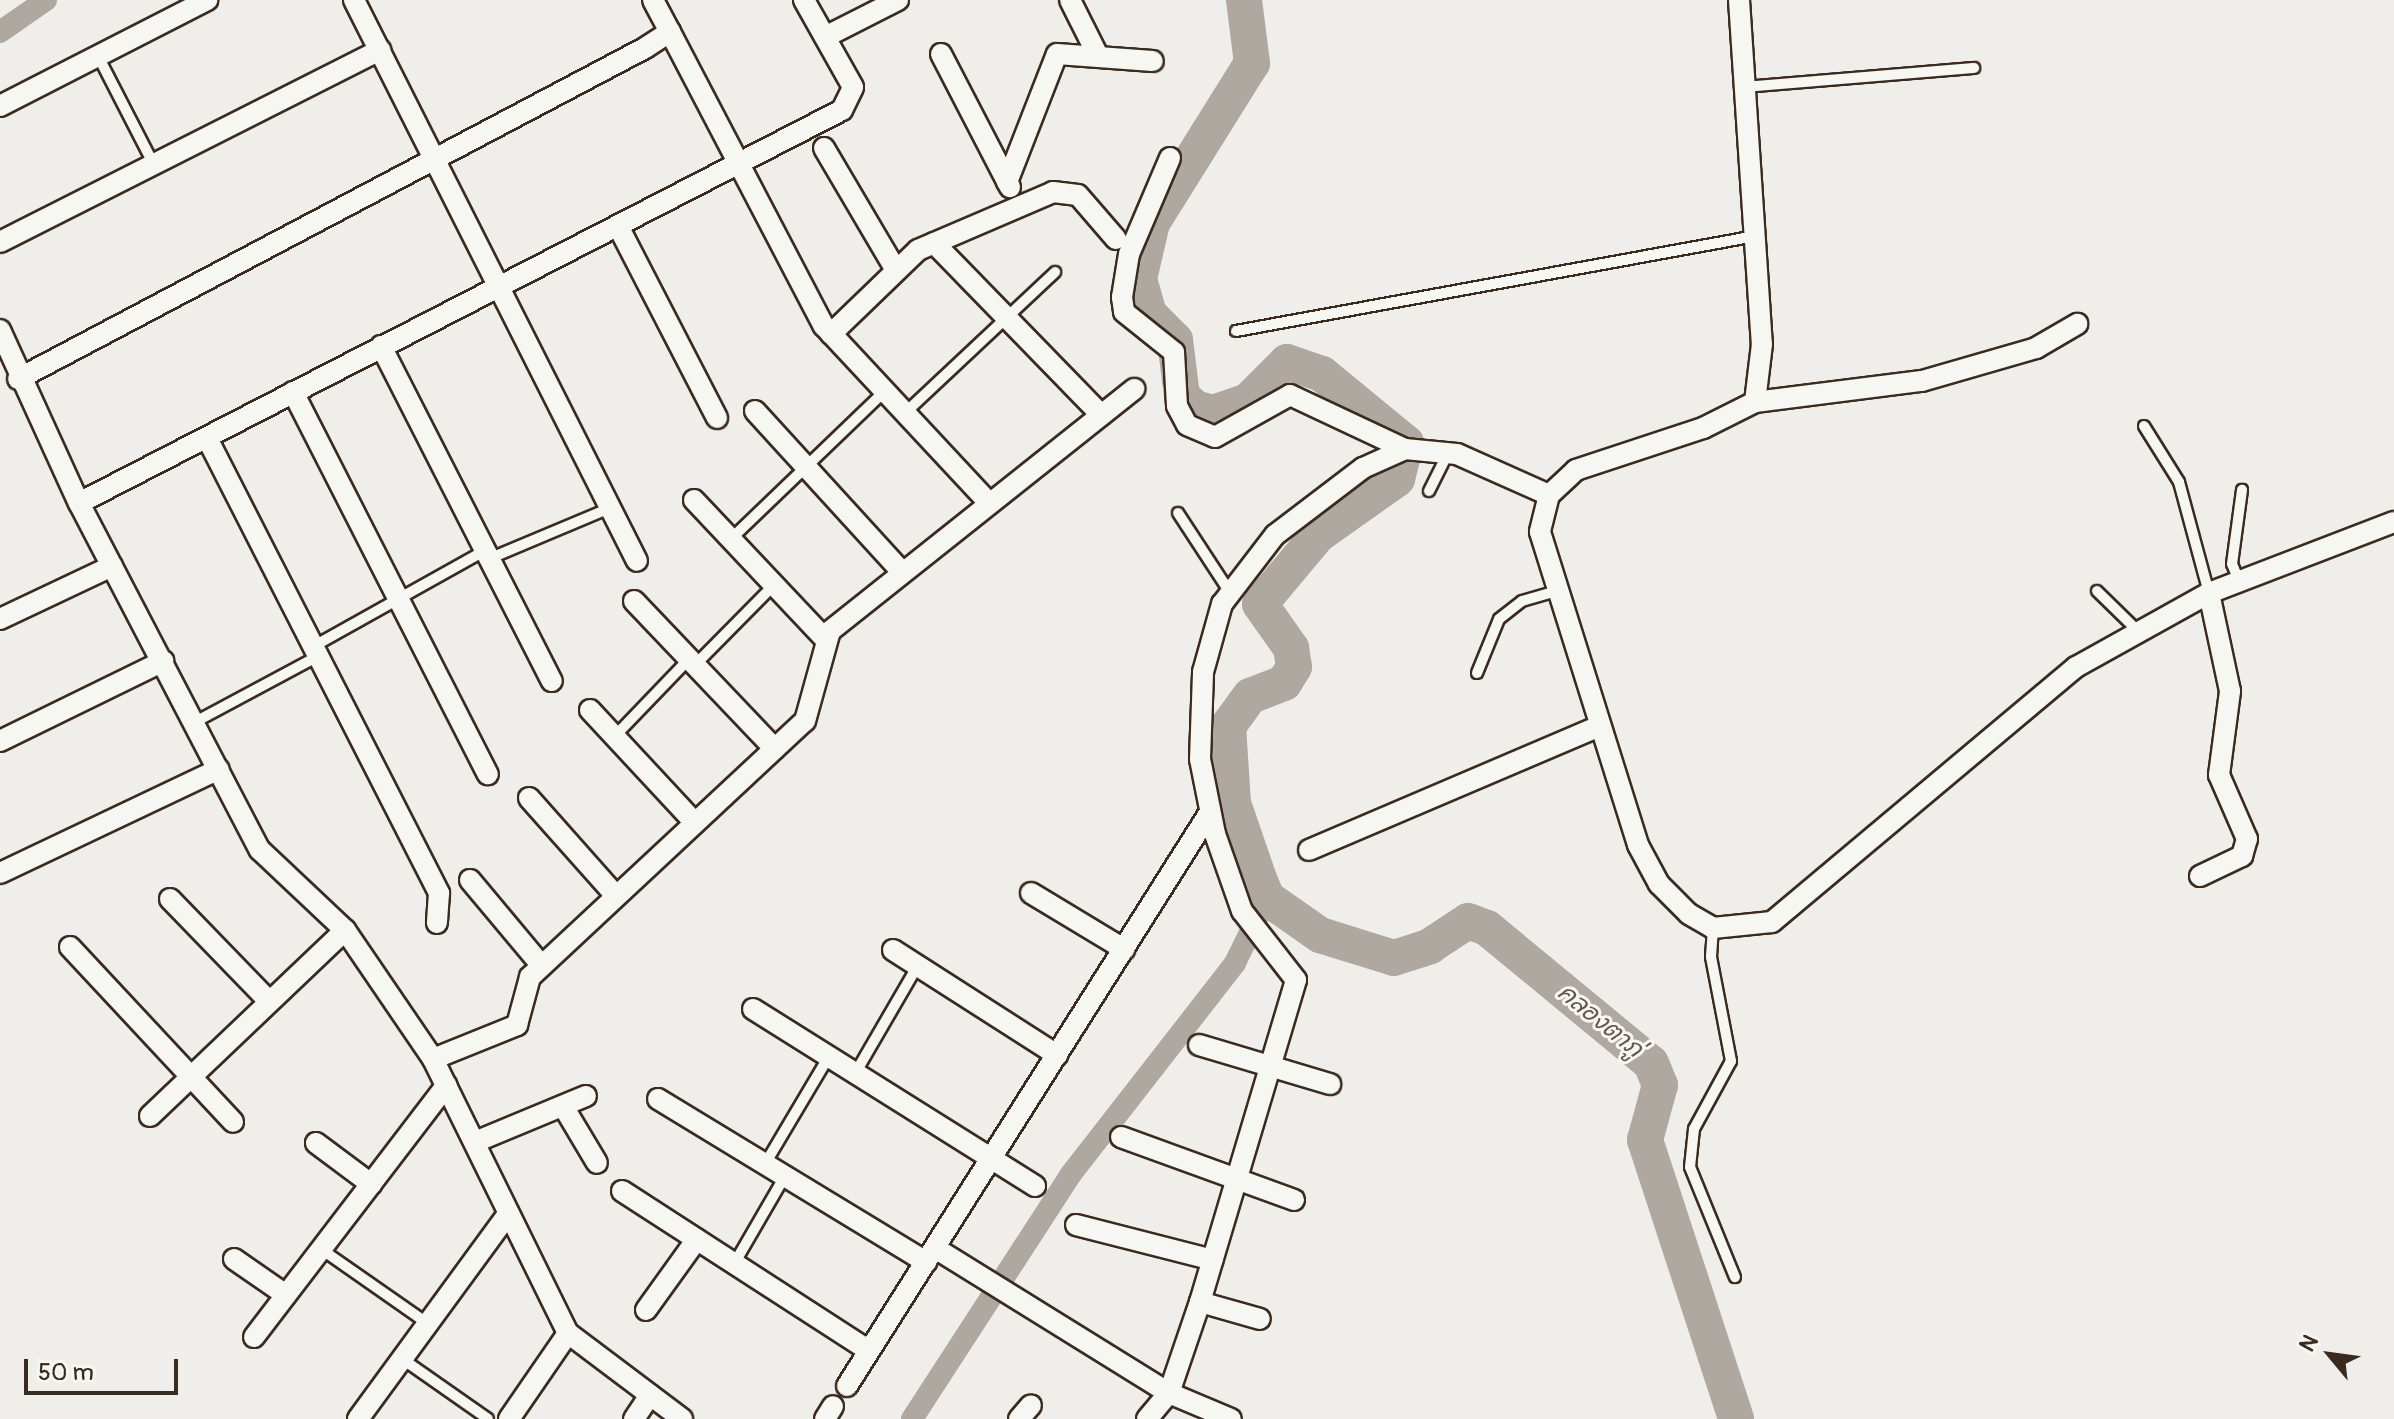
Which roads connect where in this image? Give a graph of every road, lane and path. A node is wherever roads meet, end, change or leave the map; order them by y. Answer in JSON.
{"nodes":[{"id":1,"x":207,"y":0,"type":"edge"},
{"id":2,"x":354,"y":0,"type":"edge"},
{"id":3,"x":653,"y":0,"type":"edge"},
{"id":4,"x":804,"y":0,"type":"edge"},
{"id":5,"x":898,"y":0,"type":"edge"},
{"id":6,"x":1070,"y":0,"type":"edge"},
{"id":7,"x":1739,"y":0,"type":"edge"},
{"id":8,"x":670,"y":32,"type":"junction"},
{"id":9,"x":825,"y":37,"type":"junction"},
{"id":10,"x":380,"y":50,"type":"junction"},
{"id":11,"x":941,"y":54,"type":"dead end"},
{"id":12,"x":1097,"y":54,"type":"junction"},
{"id":13,"x":98,"y":56,"type":"junction"},
{"id":14,"x":1153,"y":61,"type":"dead end"},
{"id":15,"x":1974,"y":68,"type":"dead end"},
{"id":16,"x":1743,"y":87,"type":"junction"},
{"id":17,"x":0,"y":106,"type":"edge"},
{"id":18,"x":824,"y":148,"type":"dead end"},
{"id":19,"x":1170,"y":158,"type":"dead end"},
{"id":20,"x":432,"y":163,"type":"junction"},
{"id":21,"x":743,"y":165,"type":"junction"},
{"id":22,"x":155,"y":166,"type":"junction"},
{"id":23,"x":1007,"y":182,"type":"junction"},
{"id":24,"x":1019,"y":205,"type":"junction"},
{"id":25,"x":618,"y":226,"type":"junction"},
{"id":26,"x":1750,"y":237,"type":"junction"},
{"id":27,"x":1116,"y":239,"type":"dead end"},
{"id":28,"x":0,"y":242,"type":"edge"},
{"id":29,"x":934,"y":243,"type":"junction"},
{"id":30,"x":894,"y":267,"type":"junction"},
{"id":31,"x":1055,"y":272,"type":"dead end"},
{"id":32,"x":500,"y":282,"type":"junction"},
{"id":33,"x":1008,"y":319,"type":"junction"},
{"id":34,"x":2077,"y":324,"type":"dead end"},
{"id":35,"x":0,"y":330,"type":"edge"},
{"id":36,"x":1236,"y":331,"type":"dead end"},
{"id":37,"x":831,"y":334,"type":"junction"},
{"id":38,"x":381,"y":346,"type":"junction"},
{"id":39,"x":18,"y":379,"type":"junction"},
{"id":40,"x":1134,"y":389,"type":"dead end"},
{"id":41,"x":293,"y":392,"type":"junction"},
{"id":42,"x":884,"y":392,"type":"junction"},
{"id":43,"x":1755,"y":402,"type":"junction"},
{"id":44,"x":755,"y":411,"type":"dead end"},
{"id":45,"x":905,"y":413,"type":"junction"},
{"id":46,"x":1101,"y":415,"type":"junction"},
{"id":47,"x":717,"y":418,"type":"dead end"},
{"id":48,"x":2144,"y":426,"type":"dead end"},
{"id":49,"x":207,"y":438,"type":"junction"},
{"id":50,"x":1405,"y":449,"type":"junction"},
{"id":51,"x":1449,"y":451,"type":"junction"},
{"id":52,"x":805,"y":467,"type":"junction"},
{"id":53,"x":2242,"y":490,"type":"dead end"},
{"id":54,"x":1429,"y":491,"type":"dead end"},
{"id":55,"x":1549,"y":495,"type":"junction"},
{"id":56,"x":694,"y":500,"type":"dead end"},
{"id":57,"x":79,"y":503,"type":"junction"},
{"id":58,"x":989,"y":503,"type":"junction"},
{"id":59,"x":605,"y":510,"type":"junction"},
{"id":60,"x":1178,"y":513,"type":"dead end"},
{"id":61,"x":2394,"y":522,"type":"edge"},
{"id":62,"x":731,"y":539,"type":"junction"},
{"id":63,"x":489,"y":554,"type":"junction"},
{"id":64,"x":637,"y":561,"type":"dead end"},
{"id":65,"x":112,"y":566,"type":"junction"},
{"id":66,"x":901,"y":571,"type":"junction"},
{"id":67,"x":2239,"y":581,"type":"junction"},
{"id":68,"x":774,"y":585,"type":"junction"},
{"id":69,"x":1229,"y":591,"type":"junction"},
{"id":70,"x":1558,"y":591,"type":"junction"},
{"id":71,"x":2097,"y":591,"type":"dead end"},
{"id":72,"x":2209,"y":593,"type":"junction"},
{"id":73,"x":400,"y":599,"type":"junction"},
{"id":74,"x":634,"y":601,"type":"dead end"},
{"id":75,"x":0,"y":619,"type":"edge"},
{"id":76,"x":2136,"y":629,"type":"junction"},
{"id":77,"x":826,"y":640,"type":"junction"},
{"id":78,"x":318,"y":650,"type":"junction"},
{"id":79,"x":163,"y":661,"type":"junction"},
{"id":80,"x":692,"y":662,"type":"junction"},
{"id":81,"x":1477,"y":673,"type":"dead end"},
{"id":82,"x":552,"y":681,"type":"dead end"},
{"id":83,"x":590,"y":710,"type":"dead end"},
{"id":84,"x":195,"y":722,"type":"junction"},
{"id":85,"x":1597,"y":727,"type":"junction"},
{"id":86,"x":614,"y":737,"type":"junction"},
{"id":87,"x":0,"y":741,"type":"edge"},
{"id":88,"x":775,"y":749,"type":"junction"},
{"id":89,"x":219,"y":769,"type":"junction"},
{"id":90,"x":488,"y":774,"type":"dead end"},
{"id":91,"x":529,"y":798,"type":"dead end"},
{"id":92,"x":1210,"y":812,"type":"junction"},
{"id":93,"x":695,"y":823,"type":"junction"},
{"id":94,"x":1309,"y":850,"type":"dead end"},
{"id":95,"x":0,"y":873,"type":"edge"},
{"id":96,"x":2200,"y":876,"type":"dead end"},
{"id":97,"x":470,"y":880,"type":"dead end"},
{"id":98,"x":1031,"y":893,"type":"dead end"},
{"id":99,"x":616,"y":896,"type":"junction"},
{"id":100,"x":170,"y":899,"type":"dead end"},
{"id":101,"x":437,"y":923,"type":"dead end"},
{"id":102,"x":1713,"y":928,"type":"junction"},
{"id":103,"x":345,"y":930,"type":"junction"},
{"id":104,"x":70,"y":947,"type":"dead end"},
{"id":105,"x":1124,"y":949,"type":"junction"},
{"id":106,"x":893,"y":950,"type":"dead end"},
{"id":107,"x":541,"y":965,"type":"junction"},
{"id":108,"x":918,"y":965,"type":"junction"},
{"id":109,"x":269,"y":1001,"type":"junction"},
{"id":110,"x":753,"y":1009,"type":"dead end"},
{"id":111,"x":1199,"y":1045,"type":"dead end"},
{"id":112,"x":1057,"y":1055,"type":"junction"},
{"id":113,"x":829,"y":1056,"type":"junction"},
{"id":114,"x":433,"y":1059,"type":"junction"},
{"id":115,"x":1270,"y":1067,"type":"junction"},
{"id":116,"x":856,"y":1072,"type":"junction"},
{"id":117,"x":193,"y":1076,"type":"junction"},
{"id":118,"x":1330,"y":1084,"type":"dead end"},
{"id":119,"x":447,"y":1085,"type":"junction"},
{"id":120,"x":586,"y":1096,"type":"dead end"},
{"id":121,"x":658,"y":1099,"type":"dead end"},
{"id":122,"x":563,"y":1106,"type":"junction"},
{"id":123,"x":150,"y":1116,"type":"dead end"},
{"id":124,"x":233,"y":1122,"type":"dead end"},
{"id":125,"x":1121,"y":1137,"type":"dead end"},
{"id":126,"x":475,"y":1142,"type":"junction"},
{"id":127,"x":316,"y":1143,"type":"dead end"},
{"id":128,"x":993,"y":1157,"type":"junction"},
{"id":129,"x":597,"y":1163,"type":"dead end"},
{"id":130,"x":765,"y":1164,"type":"junction"},
{"id":131,"x":785,"y":1176,"type":"junction"},
{"id":132,"x":1238,"y":1178,"type":"junction"},
{"id":133,"x":371,"y":1184,"type":"junction"},
{"id":134,"x":1035,"y":1186,"type":"dead end"},
{"id":135,"x":622,"y":1191,"type":"dead end"},
{"id":136,"x":1294,"y":1200,"type":"dead end"},
{"id":137,"x":509,"y":1213,"type":"junction"},
{"id":138,"x":1076,"y":1225,"type":"dead end"},
{"id":139,"x":697,"y":1239,"type":"junction"},
{"id":140,"x":321,"y":1249,"type":"junction"},
{"id":141,"x":931,"y":1255,"type":"junction"},
{"id":142,"x":234,"y":1259,"type":"dead end"},
{"id":143,"x":1213,"y":1260,"type":"junction"},
{"id":144,"x":734,"y":1264,"type":"junction"},
{"id":145,"x":1735,"y":1277,"type":"dead end"},
{"id":146,"x":286,"y":1295,"type":"junction"},
{"id":147,"x":1200,"y":1302,"type":"junction"},
{"id":148,"x":646,"y":1310,"type":"dead end"},
{"id":149,"x":1260,"y":1319,"type":"dead end"},
{"id":150,"x":427,"y":1323,"type":"junction"},
{"id":151,"x":568,"y":1333,"type":"junction"},
{"id":152,"x":254,"y":1337,"type":"dead end"},
{"id":153,"x":869,"y":1351,"type":"junction"},
{"id":154,"x":401,"y":1358,"type":"junction"},
{"id":155,"x":847,"y":1386,"type":"dead end"},
{"id":156,"x":1169,"y":1393,"type":"junction"},
{"id":157,"x":650,"y":1395,"type":"junction"},
{"id":158,"x":358,"y":1419,"type":"edge"},
{"id":159,"x":488,"y":1419,"type":"edge"},
{"id":160,"x":509,"y":1419,"type":"edge"},
{"id":161,"x":634,"y":1419,"type":"edge"},
{"id":162,"x":682,"y":1419,"type":"edge"},
{"id":163,"x":1147,"y":1419,"type":"edge"},
{"id":164,"x":1231,"y":1419,"type":"edge"}],
"edges":[{"from":1,"to":13,"type":"street"},
{"from":2,"to":10,"type":"street"},
{"from":3,"to":8,"type":"street"},
{"from":4,"to":9,"type":"street"},
{"from":5,"to":9,"type":"street"},
{"from":6,"to":12,"type":"street"},
{"from":7,"to":16,"type":"street"},
{"from":8,"to":20,"type":"street"},
{"from":8,"to":21,"type":"street"},
{"from":9,"to":21,"type":"street"},
{"from":10,"to":20,"type":"street"},
{"from":10,"to":22,"type":"street"},
{"from":11,"to":23,"type":"street"},
{"from":12,"to":14,"type":"street"},
{"from":12,"to":23,"type":"street"},
{"from":13,"to":17,"type":"street"},
{"from":13,"to":22,"type":"lane"},
{"from":15,"to":16,"type":"lane"},
{"from":16,"to":26,"type":"street"},
{"from":18,"to":30,"type":"street"},
{"from":19,"to":50,"type":"street"},
{"from":20,"to":32,"type":"street"},
{"from":20,"to":39,"type":"street"},
{"from":21,"to":25,"type":"street"},
{"from":21,"to":37,"type":"street"},
{"from":22,"to":28,"type":"street"},
{"from":23,"to":24,"type":"street"},
{"from":24,"to":27,"type":"street"},
{"from":24,"to":29,"type":"street"},
{"from":25,"to":32,"type":"street"},
{"from":25,"to":47,"type":"street"},
{"from":26,"to":36,"type":"lane"},
{"from":26,"to":43,"type":"street"},
{"from":29,"to":30,"type":"street"},
{"from":29,"to":33,"type":"street"},
{"from":30,"to":37,"type":"street"},
{"from":31,"to":33,"type":"lane"},
{"from":32,"to":38,"type":"street"},
{"from":32,"to":59,"type":"street"},
{"from":33,"to":45,"type":"lane"},
{"from":33,"to":46,"type":"street"},
{"from":34,"to":43,"type":"street"},
{"from":35,"to":39,"type":"street"},
{"from":37,"to":42,"type":"street"},
{"from":38,"to":41,"type":"street"},
{"from":38,"to":63,"type":"street"},
{"from":39,"to":57,"type":"street"},
{"from":40,"to":46,"type":"street"},
{"from":41,"to":49,"type":"street"},
{"from":41,"to":73,"type":"street"},
{"from":42,"to":45,"type":"street"},
{"from":42,"to":52,"type":"lane"},
{"from":43,"to":55,"type":"street"},
{"from":44,"to":52,"type":"street"},
{"from":45,"to":58,"type":"street"},
{"from":46,"to":58,"type":"street"},
{"from":48,"to":72,"type":"lane"},
{"from":49,"to":57,"type":"street"},
{"from":49,"to":78,"type":"street"},
{"from":50,"to":51,"type":"street"},
{"from":50,"to":69,"type":"street"},
{"from":51,"to":54,"type":"lane"},
{"from":51,"to":55,"type":"street"},
{"from":52,"to":62,"type":"lane"},
{"from":52,"to":66,"type":"street"},
{"from":53,"to":67,"type":"lane"},
{"from":55,"to":70,"type":"street"},
{"from":56,"to":62,"type":"street"},
{"from":57,"to":65,"type":"street"},
{"from":58,"to":66,"type":"street"},
{"from":59,"to":63,"type":"lane"},
{"from":59,"to":64,"type":"street"},
{"from":60,"to":69,"type":"lane"},
{"from":61,"to":67,"type":"street"},
{"from":62,"to":68,"type":"street"},
{"from":63,"to":73,"type":"lane"},
{"from":63,"to":82,"type":"street"},
{"from":65,"to":75,"type":"street"},
{"from":65,"to":79,"type":"street"},
{"from":66,"to":77,"type":"street"},
{"from":67,"to":72,"type":"street"},
{"from":68,"to":77,"type":"street"},
{"from":68,"to":80,"type":"lane"},
{"from":69,"to":92,"type":"street"},
{"from":70,"to":81,"type":"lane"},
{"from":70,"to":85,"type":"street"},
{"from":71,"to":76,"type":"lane"},
{"from":72,"to":76,"type":"street"},
{"from":72,"to":96,"type":"street"},
{"from":73,"to":78,"type":"lane"},
{"from":73,"to":90,"type":"street"},
{"from":74,"to":80,"type":"street"},
{"from":76,"to":102,"type":"street"},
{"from":77,"to":88,"type":"street"},
{"from":78,"to":84,"type":"lane"},
{"from":78,"to":101,"type":"street"},
{"from":79,"to":84,"type":"street"},
{"from":79,"to":87,"type":"street"},
{"from":80,"to":86,"type":"lane"},
{"from":80,"to":88,"type":"street"},
{"from":83,"to":86,"type":"street"},
{"from":84,"to":89,"type":"street"},
{"from":85,"to":94,"type":"street"},
{"from":85,"to":102,"type":"street"},
{"from":86,"to":93,"type":"street"},
{"from":88,"to":93,"type":"street"},
{"from":89,"to":95,"type":"street"},
{"from":89,"to":103,"type":"street"},
{"from":91,"to":99,"type":"street"},
{"from":92,"to":105,"type":"street"},
{"from":92,"to":115,"type":"street"},
{"from":93,"to":99,"type":"street"},
{"from":97,"to":107,"type":"street"},
{"from":98,"to":105,"type":"street"},
{"from":99,"to":107,"type":"street"},
{"from":100,"to":109,"type":"street"},
{"from":102,"to":145,"type":"lane"},
{"from":103,"to":109,"type":"street"},
{"from":103,"to":114,"type":"street"},
{"from":104,"to":117,"type":"street"},
{"from":105,"to":112,"type":"street"},
{"from":106,"to":108,"type":"street"},
{"from":107,"to":114,"type":"street"},
{"from":108,"to":112,"type":"street"},
{"from":108,"to":116,"type":"lane"},
{"from":109,"to":117,"type":"street"},
{"from":110,"to":113,"type":"street"},
{"from":111,"to":115,"type":"street"},
{"from":112,"to":128,"type":"street"},
{"from":113,"to":116,"type":"street"},
{"from":113,"to":130,"type":"lane"},
{"from":114,"to":119,"type":"street"},
{"from":115,"to":118,"type":"street"},
{"from":115,"to":132,"type":"street"},
{"from":116,"to":128,"type":"street"},
{"from":117,"to":123,"type":"street"},
{"from":117,"to":124,"type":"street"},
{"from":119,"to":126,"type":"street"},
{"from":119,"to":133,"type":"street"},
{"from":120,"to":122,"type":"street"},
{"from":121,"to":130,"type":"street"},
{"from":122,"to":126,"type":"street"},
{"from":122,"to":129,"type":"street"},
{"from":125,"to":132,"type":"street"},
{"from":126,"to":137,"type":"street"},
{"from":127,"to":133,"type":"street"},
{"from":128,"to":134,"type":"street"},
{"from":128,"to":141,"type":"street"},
{"from":130,"to":131,"type":"street"},
{"from":131,"to":141,"type":"street"},
{"from":131,"to":144,"type":"lane"},
{"from":132,"to":136,"type":"street"},
{"from":132,"to":143,"type":"street"},
{"from":133,"to":140,"type":"street"},
{"from":135,"to":139,"type":"street"},
{"from":137,"to":150,"type":"street"},
{"from":137,"to":151,"type":"street"},
{"from":138,"to":143,"type":"street"},
{"from":139,"to":144,"type":"street"},
{"from":139,"to":148,"type":"street"},
{"from":140,"to":146,"type":"street"},
{"from":140,"to":150,"type":"lane"},
{"from":141,"to":153,"type":"street"},
{"from":141,"to":156,"type":"street"},
{"from":142,"to":146,"type":"street"},
{"from":143,"to":147,"type":"street"},
{"from":144,"to":153,"type":"street"},
{"from":146,"to":152,"type":"street"},
{"from":147,"to":149,"type":"street"},
{"from":147,"to":156,"type":"street"},
{"from":150,"to":154,"type":"street"},
{"from":151,"to":157,"type":"street"},
{"from":151,"to":160,"type":"street"},
{"from":153,"to":155,"type":"street"},
{"from":154,"to":158,"type":"street"},
{"from":154,"to":159,"type":"lane"},
{"from":156,"to":163,"type":"street"},
{"from":156,"to":164,"type":"street"},
{"from":157,"to":161,"type":"street"},
{"from":157,"to":162,"type":"street"}]}
